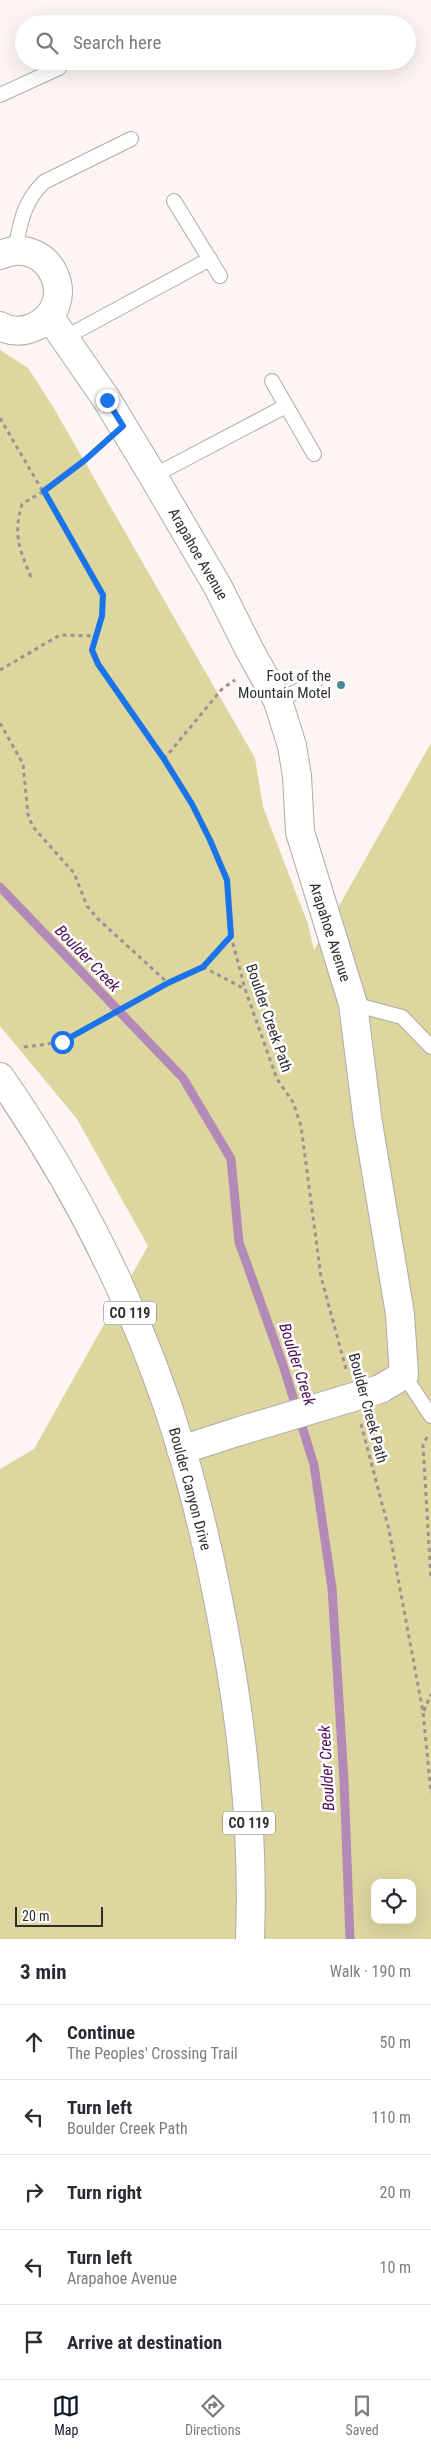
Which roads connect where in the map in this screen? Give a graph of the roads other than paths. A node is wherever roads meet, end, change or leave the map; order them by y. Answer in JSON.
{"nodes":[{"id":1,"x":55,"y":70,"type":"edge"},
{"id":2,"x":0,"y":95,"type":"edge"},
{"id":3,"x":131,"y":138,"type":"dead end"},
{"id":4,"x":174,"y":201,"type":"dead end"},
{"id":5,"x":7,"y":253,"type":"edge"},
{"id":6,"x":210,"y":259,"type":"junction"},
{"id":7,"x":220,"y":276,"type":"dead end"},
{"id":8,"x":0,"y":326,"type":"edge"},
{"id":9,"x":57,"y":327,"type":"junction"},
{"id":10,"x":272,"y":381,"type":"dead end"},
{"id":11,"x":286,"y":406,"type":"junction"},
{"id":12,"x":314,"y":454,"type":"dead end"},
{"id":13,"x":153,"y":476,"type":"junction"},
{"id":14,"x":315,"y":682,"type":"dead end"},
{"id":15,"x":278,"y":701,"type":"junction"},
{"id":16,"x":353,"y":1004,"type":"junction"},
{"id":17,"x":431,"y":1047,"type":"edge"},
{"id":18,"x":0,"y":1077,"type":"edge"},
{"id":19,"x":404,"y":1375,"type":"junction"},
{"id":20,"x":431,"y":1416,"type":"edge"},
{"id":21,"x":182,"y":1450,"type":"junction"},
{"id":22,"x":250,"y":1939,"type":"edge"}],
"edges":[{"from":1,"to":2,"type":"lane"},
{"from":3,"to":5,"type":"lane"},
{"from":4,"to":6,"type":"lane"},
{"from":5,"to":9,"type":"street"},
{"from":6,"to":7,"type":"lane"},
{"from":6,"to":9,"type":"lane"},
{"from":8,"to":9,"type":"street"},
{"from":9,"to":13,"type":"street","name":"Arapahoe Avenue"},
{"from":10,"to":11,"type":"lane"},
{"from":11,"to":12,"type":"lane"},
{"from":11,"to":13,"type":"lane"},
{"from":13,"to":15,"type":"street","name":"Arapahoe Avenue"},
{"from":14,"to":15,"type":"lane"},
{"from":15,"to":16,"type":"street","name":"Arapahoe Avenue"},
{"from":16,"to":17,"type":"lane"},
{"from":16,"to":19,"type":"street","name":"Arapahoe Avenue"},
{"from":18,"to":21,"type":"street","name":"Boulder Canyon Drive","number":"CO 119"},
{"from":19,"to":20,"type":"lane"},
{"from":19,"to":21,"type":"street","bridge":true},
{"from":21,"to":22,"type":"street","name":"Boulder Canyon Drive","number":"CO 119"}]}
